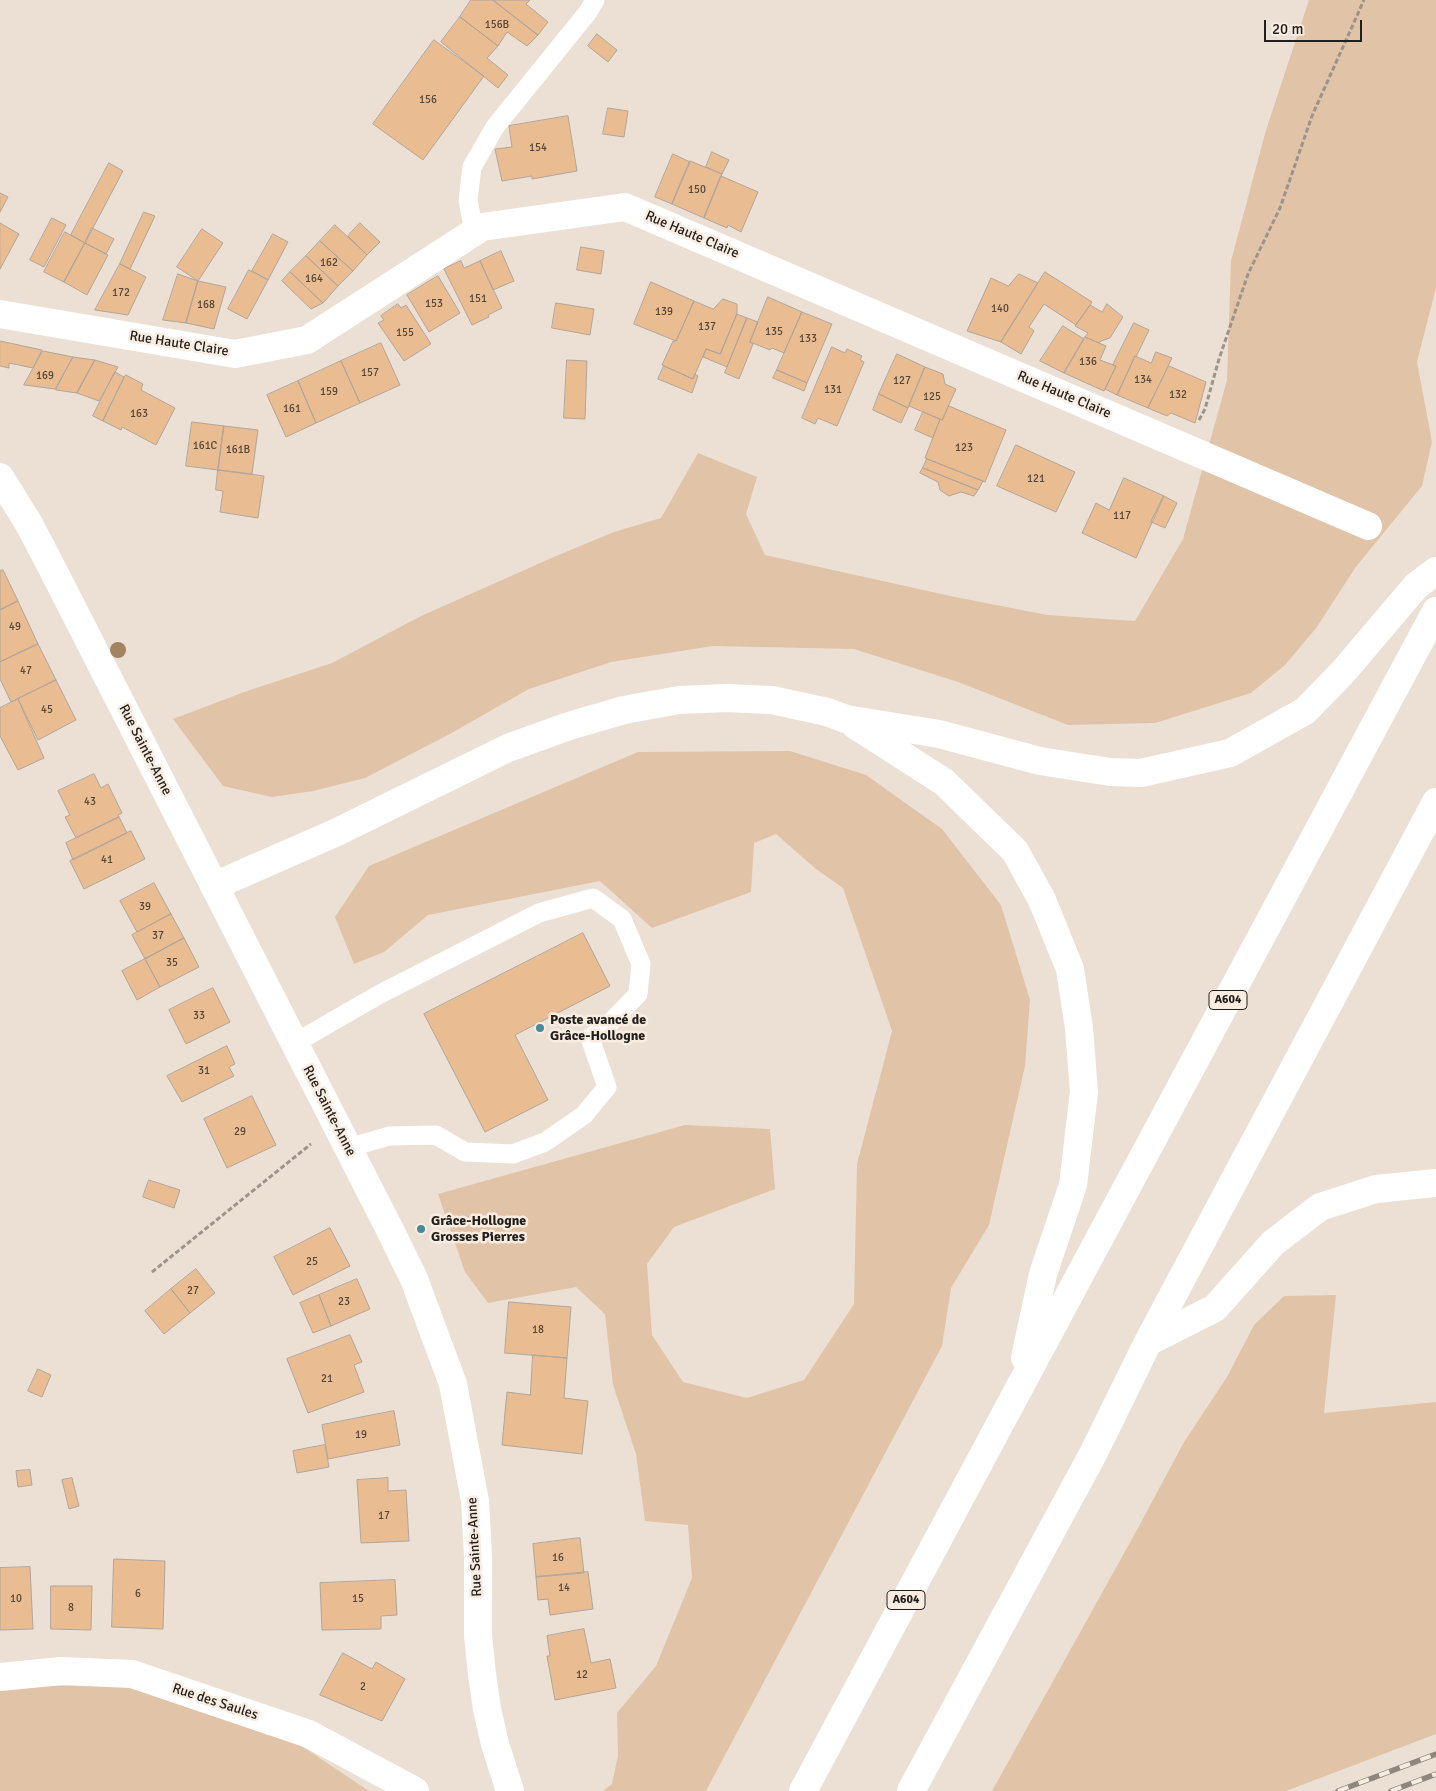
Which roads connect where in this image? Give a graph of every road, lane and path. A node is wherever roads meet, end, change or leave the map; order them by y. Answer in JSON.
{"nodes":[{"id":1,"x":595,"y":0,"type":"edge"},
{"id":2,"x":1364,"y":0,"type":"edge"},
{"id":3,"x":474,"y":232,"type":"junction"},
{"id":4,"x":0,"y":314,"type":"edge"},
{"id":5,"x":1185,"y":447,"type":"junction"},
{"id":6,"x":0,"y":478,"type":"edge"},
{"id":7,"x":1368,"y":526,"type":"dead end"},
{"id":8,"x":1436,"y":571,"type":"edge"},
{"id":9,"x":1436,"y":611,"type":"edge"},
{"id":10,"x":846,"y":719,"type":"junction"},
{"id":11,"x":1436,"y":802,"type":"edge"},
{"id":12,"x":214,"y":886,"type":"junction"},
{"id":13,"x":295,"y":1043,"type":"junction"},
{"id":14,"x":343,"y":1137,"type":"junction"},
{"id":15,"x":1436,"y":1183,"type":"edge"},
{"id":16,"x":152,"y":1272,"type":"dead end"},
{"id":17,"x":1148,"y":1342,"type":"junction"},
{"id":18,"x":1013,"y":1399,"type":"junction"},
{"id":19,"x":0,"y":1677,"type":"edge"},
{"id":20,"x":415,"y":1791,"type":"edge"},
{"id":21,"x":510,"y":1791,"type":"edge"},
{"id":22,"x":803,"y":1791,"type":"edge"},
{"id":23,"x":911,"y":1791,"type":"edge"}],
"edges":[{"from":1,"to":3,"type":"lane"},
{"from":2,"to":5,"type":"path"},
{"from":3,"to":4,"type":"main road","name":"Rue Haute Claire"},
{"from":3,"to":5,"type":"main road","name":"Rue Haute Claire"},
{"from":5,"to":7,"type":"main road","name":"Rue Haute Claire"},
{"from":6,"to":12,"type":"main road","name":"Rue Sainte-Anne"},
{"from":8,"to":10,"type":"main road"},
{"from":9,"to":18,"type":"main road","number":"A604"},
{"from":10,"to":12,"type":"main road"},
{"from":10,"to":18,"type":"main road"},
{"from":11,"to":17,"type":"main road"},
{"from":12,"to":13,"type":"main road","name":"Rue Sainte-Anne"},
{"from":13,"to":14,"type":"main road","name":"Rue Sainte-Anne"},
{"from":13,"to":14,"type":"lane"},
{"from":14,"to":16,"type":"path"},
{"from":14,"to":21,"type":"main road","name":"Rue Sainte-Anne"},
{"from":15,"to":17,"type":"main road"},
{"from":17,"to":23,"type":"main road"},
{"from":18,"to":22,"type":"main road","number":"A604"},
{"from":19,"to":20,"type":"main road","name":"Rue des Saules"}]}
